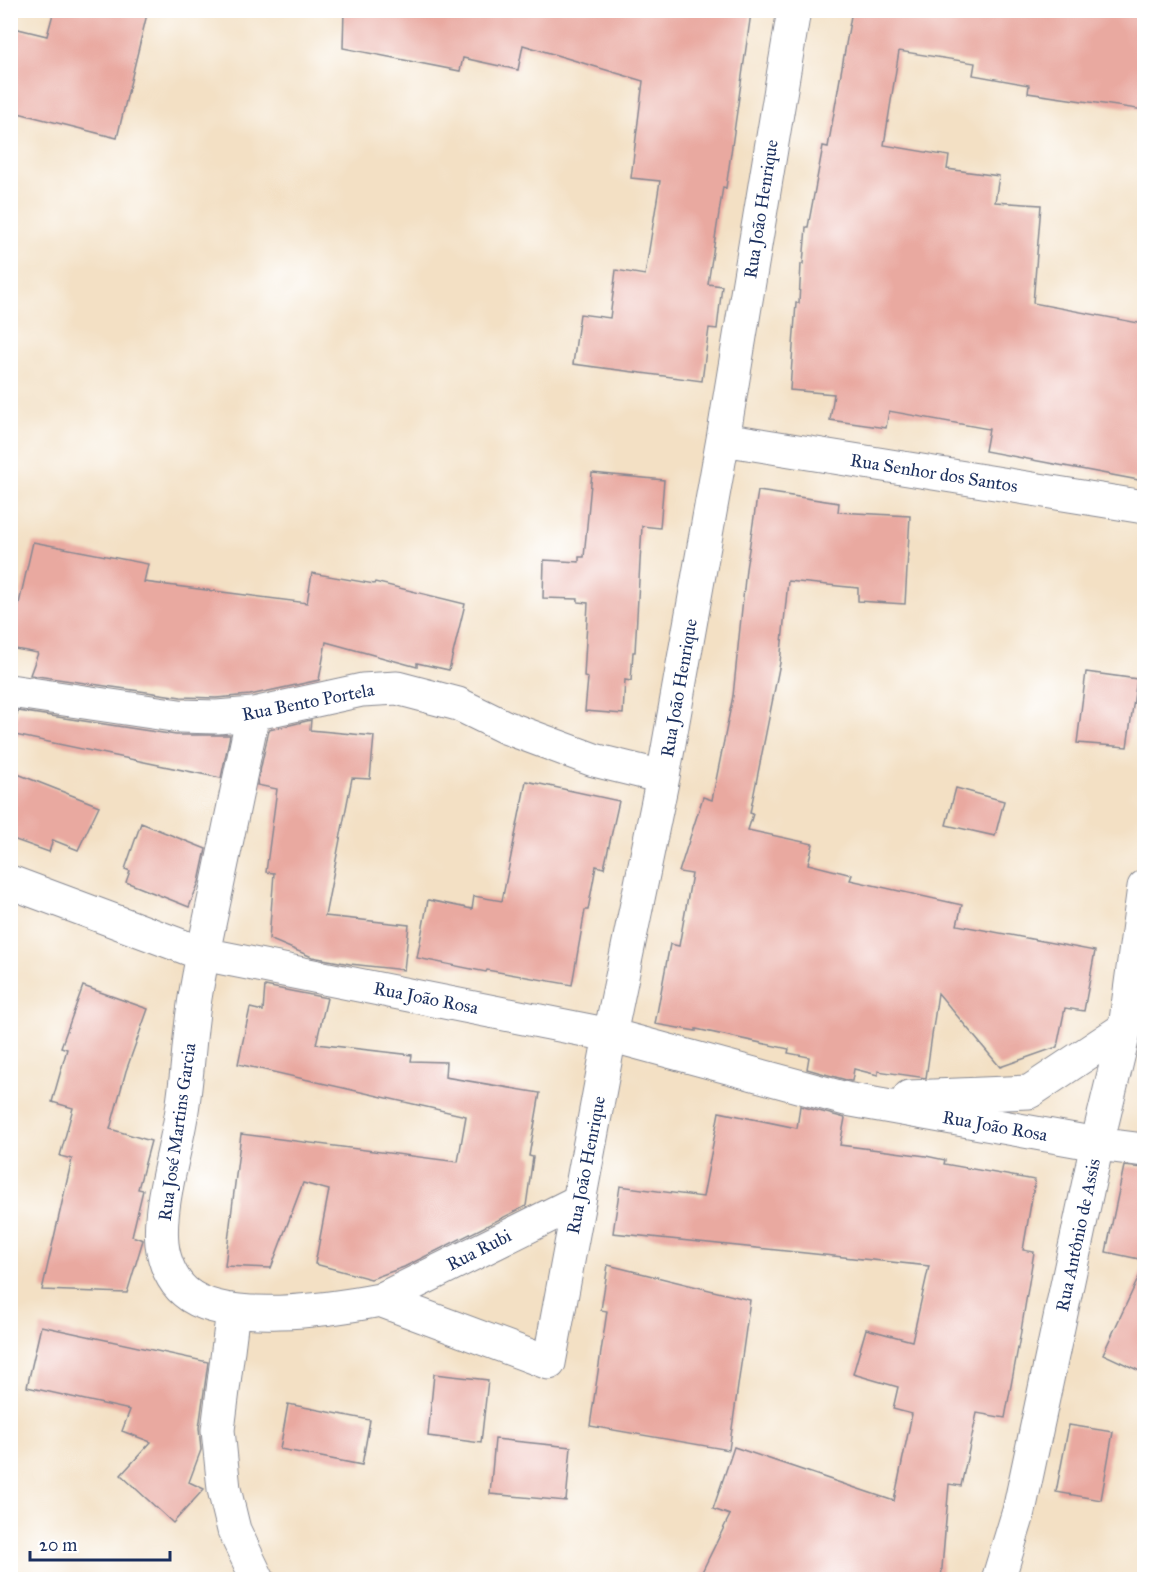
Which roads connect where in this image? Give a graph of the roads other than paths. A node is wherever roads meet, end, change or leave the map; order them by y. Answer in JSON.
{"nodes":[{"id":1,"x":794,"y":10,"type":"edge"},
{"id":2,"x":723,"y":439,"type":"junction"},
{"id":3,"x":1144,"y":507,"type":"edge"},
{"id":4,"x":10,"y":691,"type":"edge"},
{"id":5,"x":253,"y":714,"type":"junction"},
{"id":6,"x":663,"y":777,"type":"junction"},
{"id":7,"x":10,"y":882,"type":"edge"},
{"id":8,"x":1144,"y":887,"type":"edge"},
{"id":9,"x":203,"y":954,"type":"junction"},
{"id":10,"x":1125,"y":1028,"type":"junction"},
{"id":11,"x":610,"y":1035,"type":"junction"},
{"id":12,"x":846,"y":1099,"type":"junction"},
{"id":13,"x":1097,"y":1144,"type":"junction"},
{"id":14,"x":1144,"y":1150,"type":"edge"},
{"id":15,"x":579,"y":1201,"type":"junction"},
{"id":16,"x":380,"y":1300,"type":"junction"},
{"id":17,"x":233,"y":1310,"type":"junction"},
{"id":18,"x":258,"y":1580,"type":"edge"},
{"id":19,"x":998,"y":1580,"type":"edge"}],
"edges":[{"from":1,"to":2,"type":"street","name":"Rua João Henrique"},
{"from":2,"to":3,"type":"street","name":"Rua Senhor dos Santos"},
{"from":2,"to":6,"type":"street","name":"Rua João Henrique"},
{"from":4,"to":5,"type":"street","name":"Rua Bento Portela"},
{"from":5,"to":6,"type":"street","name":"Rua Bento Portela"},
{"from":5,"to":9,"type":"street","name":"Rua José Martins Garcia"},
{"from":6,"to":11,"type":"street","name":"Rua João Henrique"},
{"from":7,"to":9,"type":"street","name":"Rua João Rosa"},
{"from":8,"to":10,"type":"street","name":"Rua Antônio de Assis"},
{"from":9,"to":11,"type":"street","name":"Rua João Rosa"},
{"from":9,"to":17,"type":"street","name":"Rua José Martins Garcia"},
{"from":10,"to":12,"type":"street","name":"Rua João Rosa"},
{"from":10,"to":13,"type":"street","name":"Rua Antônio de Assis"},
{"from":11,"to":12,"type":"street","name":"Rua João Rosa"},
{"from":11,"to":15,"type":"street","name":"Rua João Henrique"},
{"from":12,"to":13,"type":"street","name":"Rua João Rosa"},
{"from":13,"to":14,"type":"street","name":"Rua João Rosa"},
{"from":13,"to":19,"type":"street","name":"Rua Antônio de Assis"},
{"from":15,"to":16,"type":"street","name":"Rua Rubi"},
{"from":15,"to":16,"type":"street","name":"Rua João Henrique"},
{"from":16,"to":17,"type":"street","name":"Rua Rubi"},
{"from":17,"to":18,"type":"street"}]}
